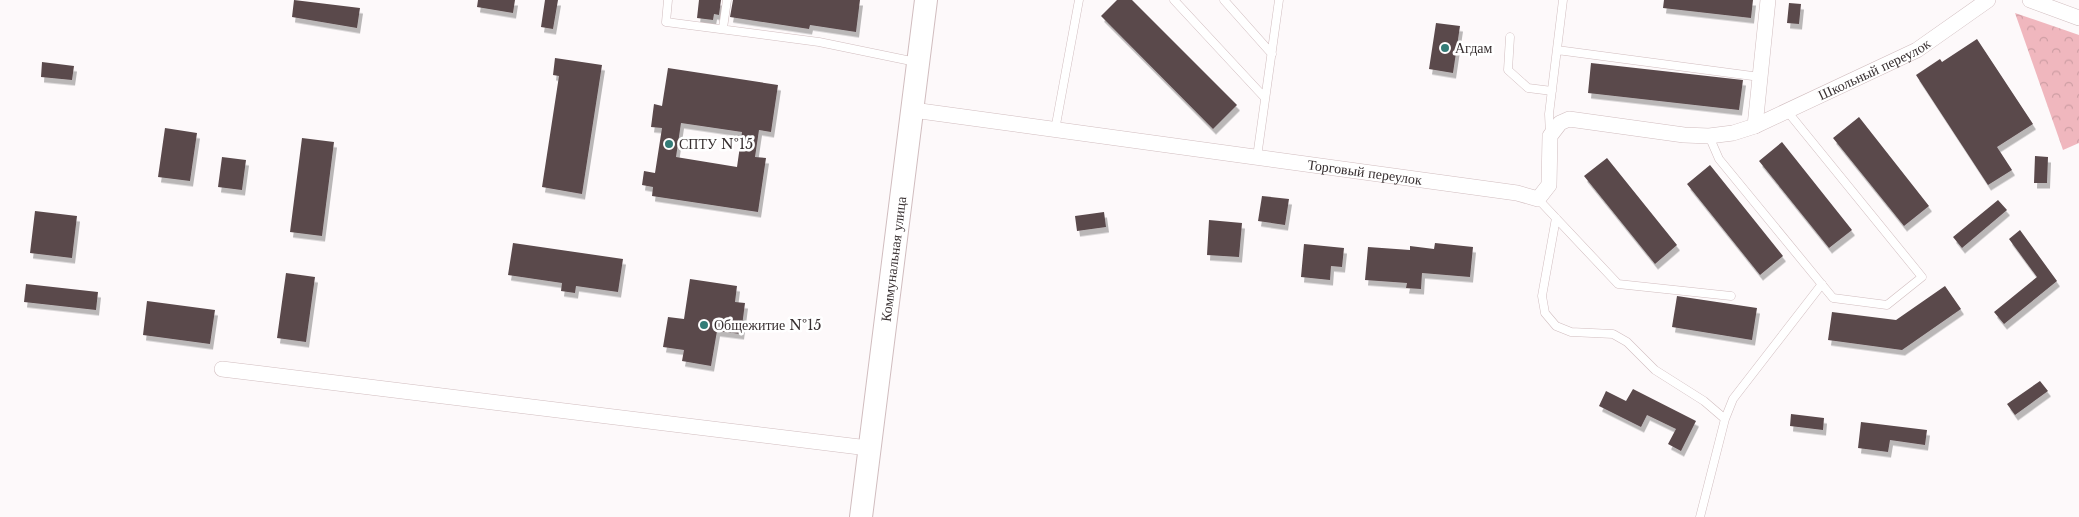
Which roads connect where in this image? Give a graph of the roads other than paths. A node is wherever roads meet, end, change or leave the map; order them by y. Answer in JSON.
{"nodes":[{"id":1,"x":668,"y":0,"type":"edge"},
{"id":2,"x":727,"y":0,"type":"edge"},
{"id":3,"x":926,"y":0,"type":"edge"},
{"id":4,"x":1078,"y":0,"type":"edge"},
{"id":5,"x":1174,"y":0,"type":"edge"},
{"id":6,"x":1224,"y":0,"type":"edge"},
{"id":7,"x":1279,"y":0,"type":"edge"},
{"id":8,"x":1563,"y":0,"type":"edge"},
{"id":9,"x":1768,"y":0,"type":"edge"},
{"id":10,"x":1988,"y":0,"type":"edge"},
{"id":11,"x":2030,"y":0,"type":"edge"},
{"id":12,"x":2079,"y":18,"type":"edge"},
{"id":13,"x":723,"y":28,"type":"junction"},
{"id":14,"x":1510,"y":37,"type":"dead end"},
{"id":15,"x":1557,"y":50,"type":"junction"},
{"id":16,"x":1272,"y":54,"type":"junction"},
{"id":17,"x":919,"y":62,"type":"junction"},
{"id":18,"x":1760,"y":77,"type":"junction"},
{"id":19,"x":1552,"y":92,"type":"junction"},
{"id":20,"x":1265,"y":98,"type":"junction"},
{"id":21,"x":913,"y":110,"type":"junction"},
{"id":22,"x":1787,"y":111,"type":"junction"},
{"id":23,"x":1755,"y":126,"type":"junction"},
{"id":24,"x":1055,"y":130,"type":"junction"},
{"id":25,"x":1550,"y":136,"type":"junction"},
{"id":26,"x":1709,"y":136,"type":"junction"},
{"id":27,"x":1257,"y":157,"type":"junction"},
{"id":28,"x":1538,"y":199,"type":"junction"},
{"id":29,"x":1556,"y":218,"type":"junction"},
{"id":30,"x":1822,"y":284,"type":"junction"},
{"id":31,"x":1731,"y":296,"type":"dead end"},
{"id":32,"x":222,"y":369,"type":"dead end"},
{"id":33,"x":1725,"y":419,"type":"junction"},
{"id":34,"x":868,"y":448,"type":"junction"},
{"id":35,"x":860,"y":517,"type":"edge"},
{"id":36,"x":1700,"y":517,"type":"edge"}],
"edges":[{"from":1,"to":13,"type":"lane"},
{"from":2,"to":13,"type":"lane"},
{"from":3,"to":17,"type":"main road","name":"Коммунальная улица"},
{"from":4,"to":24,"type":"lane"},
{"from":5,"to":20,"type":"lane"},
{"from":6,"to":16,"type":"lane"},
{"from":7,"to":16,"type":"lane"},
{"from":8,"to":15,"type":"lane"},
{"from":9,"to":18,"type":"street"},
{"from":10,"to":22,"type":"street","name":"Школьный переулок"},
{"from":11,"to":12,"type":"street"},
{"from":13,"to":17,"type":"lane"},
{"from":14,"to":19,"type":"lane"},
{"from":15,"to":18,"type":"lane"},
{"from":15,"to":19,"type":"lane"},
{"from":16,"to":20,"type":"lane"},
{"from":17,"to":21,"type":"main road","name":"Коммунальная улица"},
{"from":18,"to":23,"type":"street"},
{"from":19,"to":25,"type":"lane"},
{"from":20,"to":27,"type":"lane"},
{"from":21,"to":24,"type":"street","name":"Торговый переулок"},
{"from":21,"to":34,"type":"main road","name":"Коммунальная улица"},
{"from":22,"to":23,"type":"street","name":"Школьный переулок"},
{"from":22,"to":30,"type":"lane"},
{"from":23,"to":26,"type":"street"},
{"from":24,"to":27,"type":"street","name":"Торговый переулок"},
{"from":25,"to":26,"type":"street"},
{"from":25,"to":28,"type":"street"},
{"from":26,"to":30,"type":"lane"},
{"from":27,"to":28,"type":"street","name":"Торговый переулок"},
{"from":28,"to":29,"type":"lane"},
{"from":29,"to":31,"type":"lane"},
{"from":29,"to":33,"type":"lane"},
{"from":30,"to":33,"type":"lane"},
{"from":32,"to":34,"type":"street"},
{"from":33,"to":36,"type":"lane"},
{"from":34,"to":35,"type":"main road","name":"Коммунальная улица"}]}
